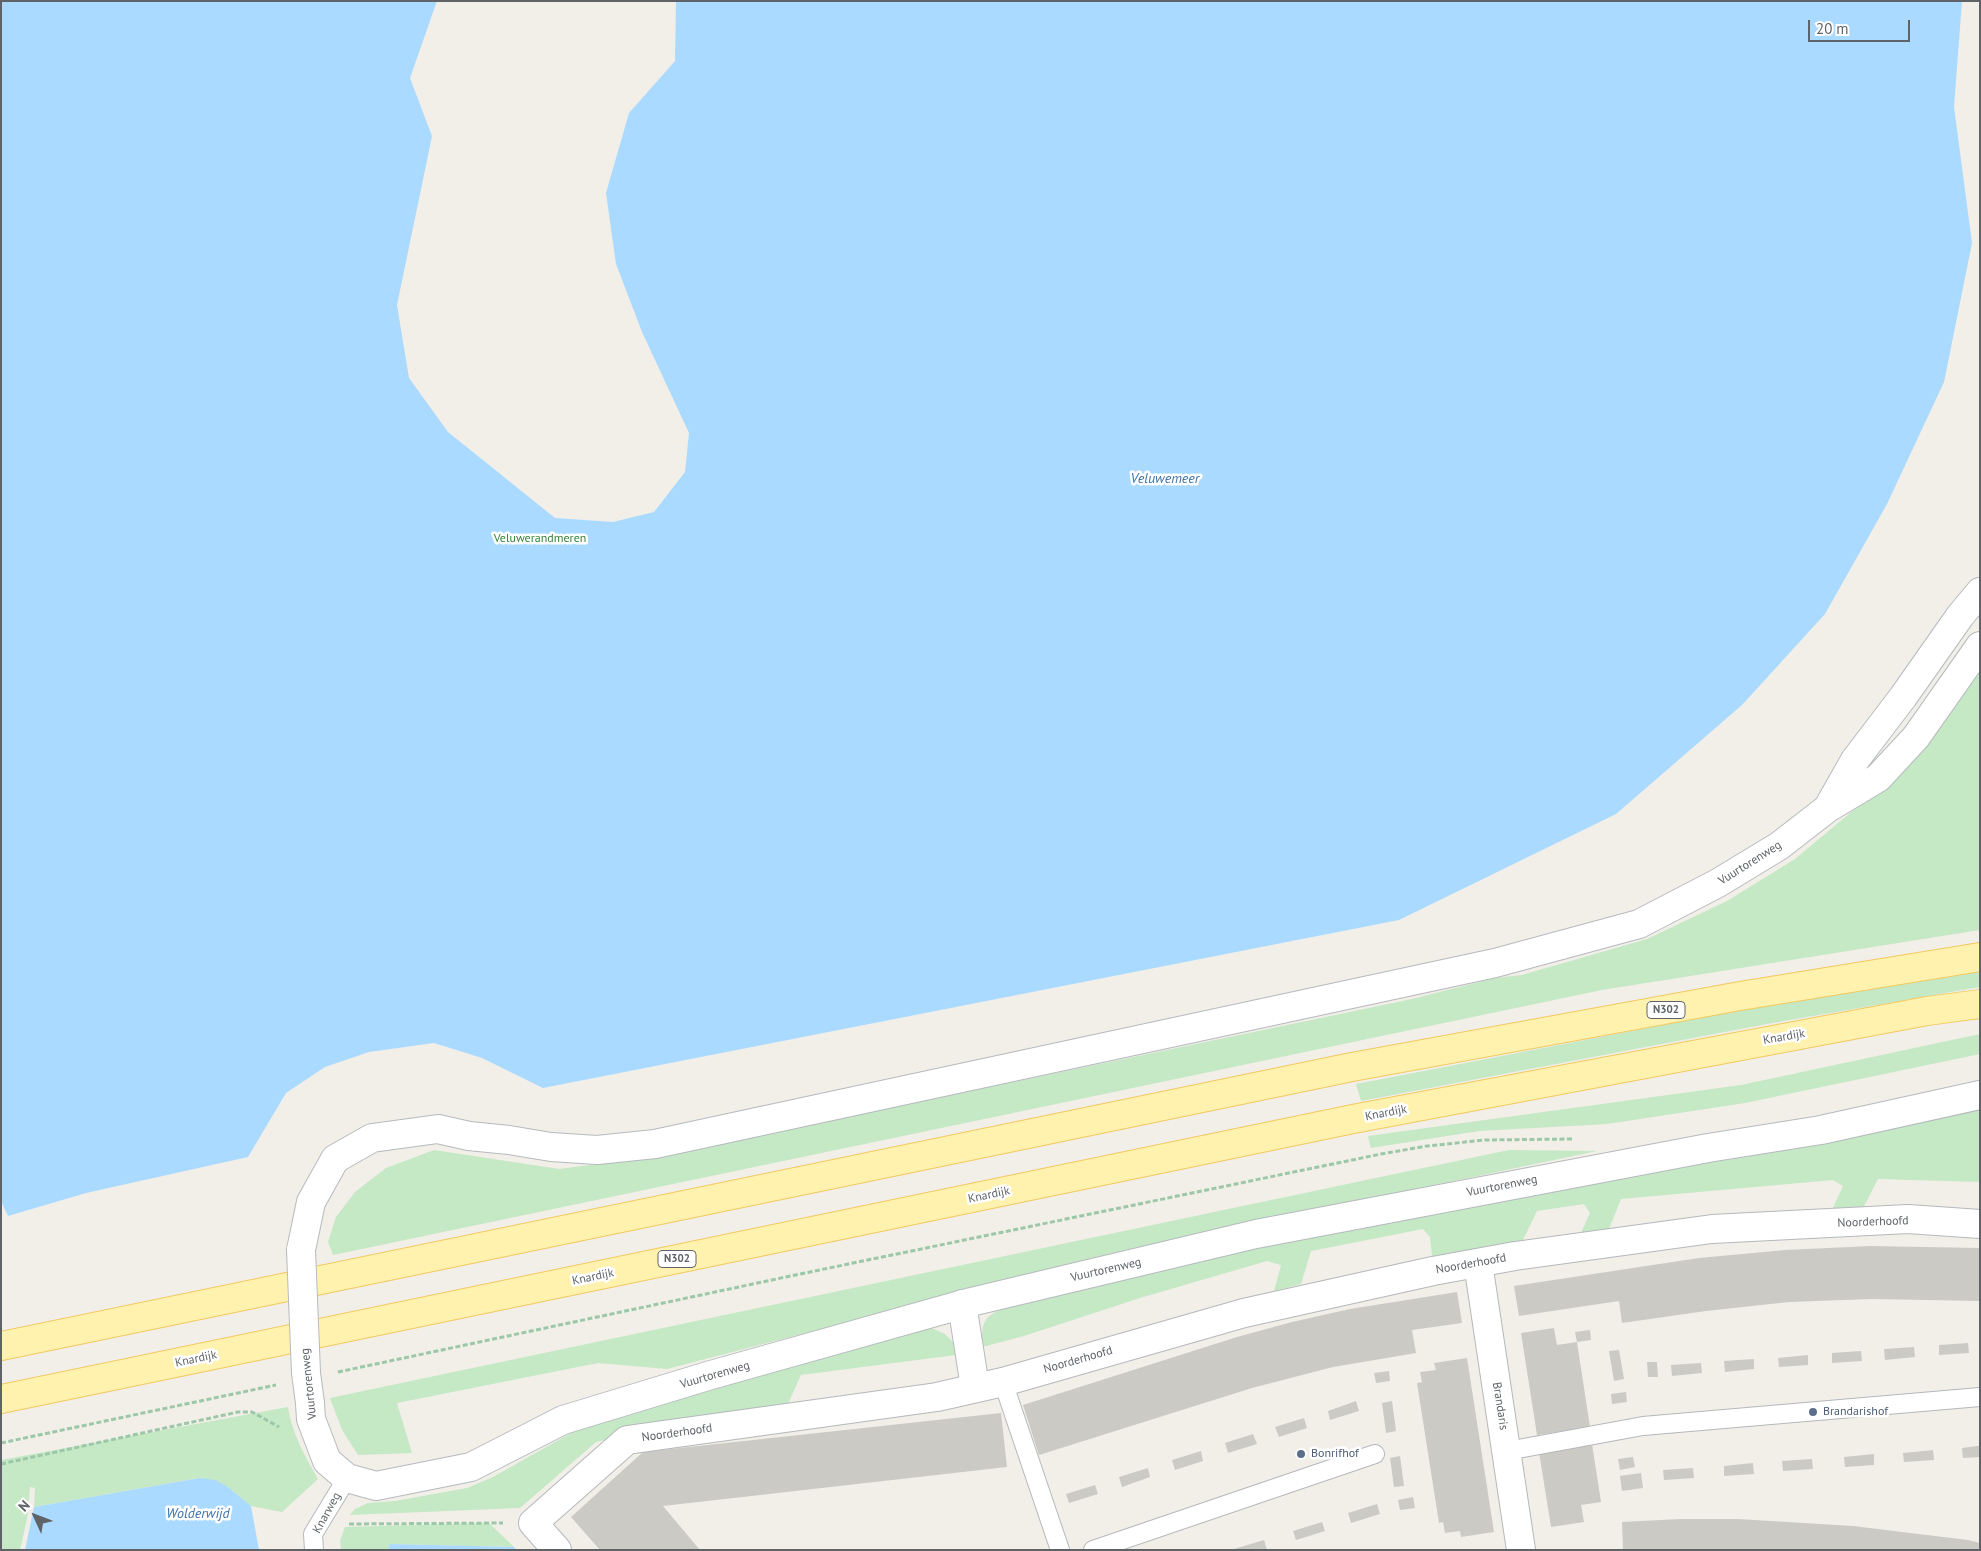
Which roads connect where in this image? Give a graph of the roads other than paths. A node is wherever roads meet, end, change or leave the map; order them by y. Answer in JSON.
{"nodes":[{"id":1,"x":1980,"y":592,"type":"edge"},
{"id":2,"x":1980,"y":646,"type":"edge"},
{"id":3,"x":1828,"y":808,"type":"junction"},
{"id":4,"x":1980,"y":957,"type":"edge"},
{"id":5,"x":1980,"y":1004,"type":"edge"},
{"id":6,"x":1980,"y":1095,"type":"edge"},
{"id":7,"x":1980,"y":1224,"type":"edge"},
{"id":8,"x":1478,"y":1263,"type":"junction"},
{"id":9,"x":962,"y":1304,"type":"junction"},
{"id":10,"x":1,"y":1346,"type":"edge"},
{"id":11,"x":1003,"y":1382,"type":"junction"},
{"id":12,"x":975,"y":1387,"type":"junction"},
{"id":13,"x":1980,"y":1396,"type":"edge"},
{"id":14,"x":1,"y":1399,"type":"edge"},
{"id":15,"x":1506,"y":1451,"type":"junction"},
{"id":16,"x":1375,"y":1454,"type":"dead end"},
{"id":17,"x":347,"y":1478,"type":"junction"},
{"id":18,"x":314,"y":1550,"type":"edge"},
{"id":19,"x":557,"y":1550,"type":"edge"},
{"id":20,"x":1060,"y":1550,"type":"edge"},
{"id":21,"x":1093,"y":1550,"type":"edge"},
{"id":22,"x":1521,"y":1550,"type":"edge"}],
"edges":[{"from":1,"to":3,"type":"street","name":"Vuurtorenweg"},
{"from":2,"to":3,"type":"street","name":"Vuurtorenweg"},
{"from":3,"to":17,"type":"street","name":"Vuurtorenweg","bridge":true},
{"from":4,"to":10,"type":"main road","number":"N302"},
{"from":5,"to":14,"type":"main road","name":"Knardijk","number":"N302"},
{"from":6,"to":9,"type":"street","name":"Vuurtorenweg"},
{"from":7,"to":8,"type":"street","name":"Noorderhoofd"},
{"from":8,"to":11,"type":"street","name":"Noorderhoofd"},
{"from":8,"to":15,"type":"street","name":"Brandaris"},
{"from":9,"to":12,"type":"street"},
{"from":9,"to":17,"type":"street","name":"Vuurtorenweg"},
{"from":11,"to":12,"type":"street","name":"Noorderhoofd"},
{"from":11,"to":20,"type":"lane"},
{"from":12,"to":19,"type":"street","name":"Noorderhoofd"},
{"from":13,"to":15,"type":"lane"},
{"from":15,"to":22,"type":"street","name":"Brandaris"},
{"from":16,"to":21,"type":"lane"},
{"from":17,"to":18,"type":"lane","name":"Knarweg"}]}
